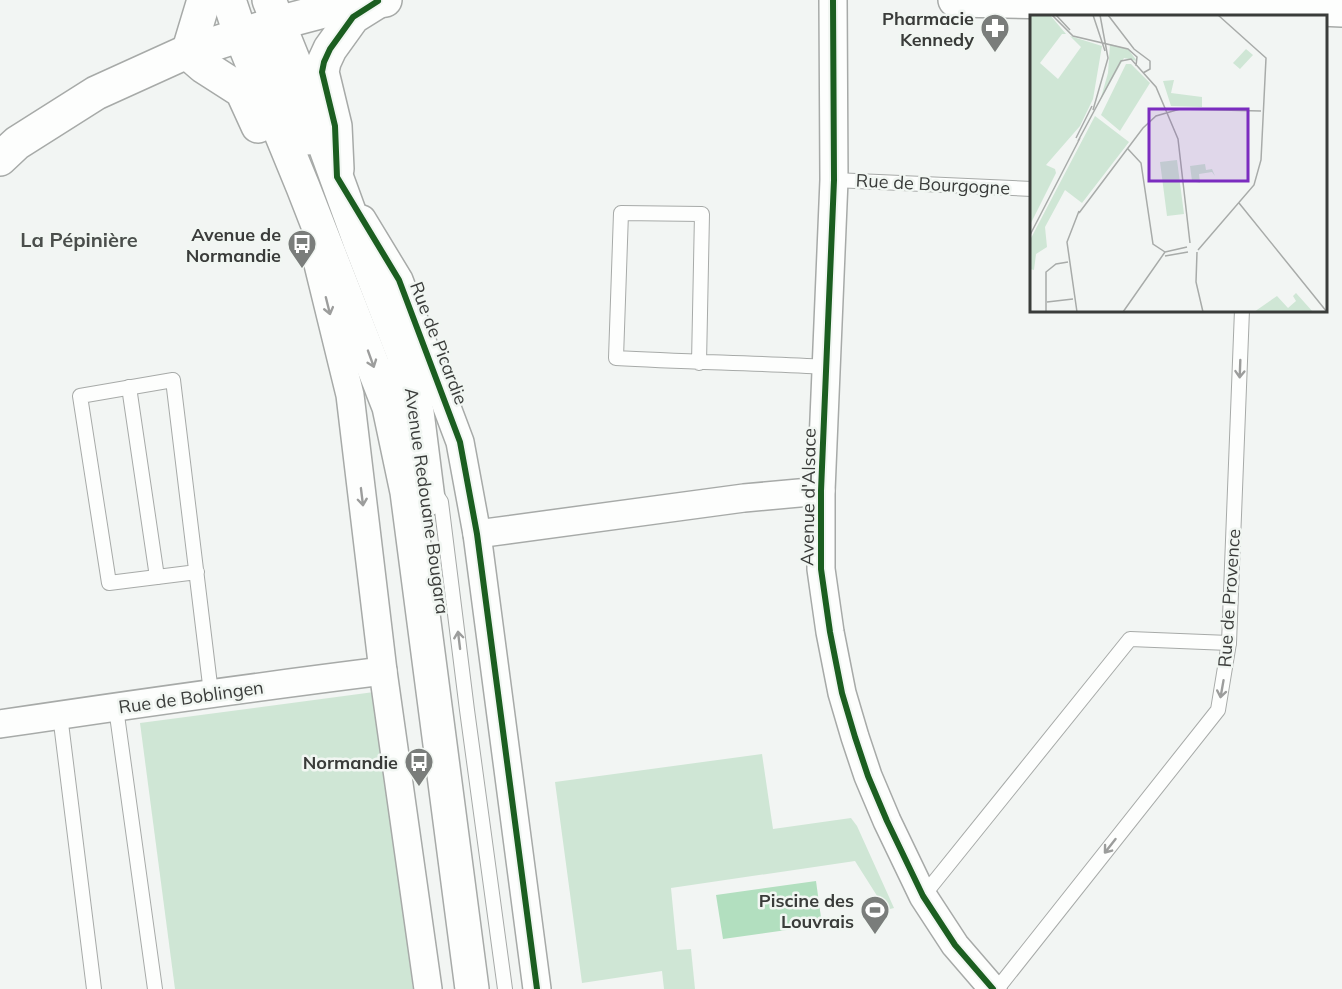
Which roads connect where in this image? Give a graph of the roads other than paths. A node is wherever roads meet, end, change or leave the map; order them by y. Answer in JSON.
{"nodes":[{"id":1,"x":204,"y":0,"type":"edge"},
{"id":2,"x":229,"y":0,"type":"edge"},
{"id":3,"x":833,"y":0,"type":"edge"},
{"id":4,"x":955,"y":0,"type":"edge"},
{"id":5,"x":381,"y":1,"type":"edge"},
{"id":6,"x":268,"y":8,"type":"edge"},
{"id":7,"x":1255,"y":8,"type":"edge"},
{"id":8,"x":1342,"y":10,"type":"edge"},
{"id":9,"x":241,"y":36,"type":"junction"},
{"id":10,"x":188,"y":52,"type":"junction"},
{"id":11,"x":0,"y":159,"type":"edge"},
{"id":12,"x":337,"y":177,"type":"junction"},
{"id":13,"x":834,"y":180,"type":"junction"},
{"id":14,"x":303,"y":187,"type":"junction"},
{"id":15,"x":1030,"y":189,"type":"edge"},
{"id":16,"x":360,"y":242,"type":"junction"},
{"id":17,"x":1242,"y":312,"type":"edge"},
{"id":18,"x":699,"y":363,"type":"junction"},
{"id":19,"x":827,"y":367,"type":"junction"},
{"id":20,"x":129,"y":387,"type":"junction"},
{"id":21,"x":388,"y":407,"type":"junction"},
{"id":22,"x":426,"y":480,"type":"junction"},
{"id":23,"x":821,"y":491,"type":"junction"},
{"id":24,"x":477,"y":534,"type":"junction"},
{"id":25,"x":197,"y":572,"type":"junction"},
{"id":26,"x":157,"y":577,"type":"junction"},
{"id":27,"x":1229,"y":643,"type":"junction"},
{"id":28,"x":383,"y":671,"type":"junction"},
{"id":29,"x":211,"y":693,"type":"junction"},
{"id":30,"x":116,"y":708,"type":"junction"},
{"id":31,"x":60,"y":716,"type":"junction"},
{"id":32,"x":0,"y":724,"type":"edge"},
{"id":33,"x":923,"y":896,"type":"junction"},
{"id":34,"x":94,"y":989,"type":"edge"},
{"id":35,"x":154,"y":989,"type":"edge"},
{"id":36,"x":429,"y":989,"type":"edge"},
{"id":37,"x":461,"y":989,"type":"edge"},
{"id":38,"x":472,"y":989,"type":"edge"},
{"id":39,"x":495,"y":989,"type":"edge"},
{"id":40,"x":506,"y":989,"type":"edge"},
{"id":41,"x":537,"y":989,"type":"edge"},
{"id":42,"x":993,"y":989,"type":"edge"},
{"id":43,"x":998,"y":989,"type":"edge"}],
"edges":[{"from":1,"to":10,"type":"main road"},
{"from":2,"to":9,"type":"main road","name":"Avenue Redouane Bougara"},
{"from":3,"to":13,"type":"street","name":"Avenue d'Alsace"},
{"from":4,"to":7,"type":"main road"},
{"from":5,"to":6,"type":"main road"},
{"from":5,"to":12,"type":"main road"},
{"from":6,"to":9,"type":"main road"},
{"from":6,"to":12,"type":"main road","name":"Avenue Redouane Bougara"},
{"from":7,"to":8,"type":"main road"},
{"from":9,"to":10,"type":"main road"},
{"from":9,"to":14,"type":"main road","name":"Avenue Redouane Bougara"},
{"from":9,"to":16,"type":"main road"},
{"from":10,"to":11,"type":"main road"},
{"from":10,"to":14,"type":"main road"},
{"from":12,"to":16,"type":"main road","name":"Avenue Redouane Bougara"},
{"from":12,"to":24,"type":"street","name":"Rue de Picardie"},
{"from":13,"to":15,"type":"lane","name":"Rue de Bourgogne"},
{"from":13,"to":19,"type":"street","name":"Avenue d'Alsace"},
{"from":14,"to":21,"type":"main road","name":"Avenue Redouane Bougara","one_way":true},
{"from":14,"to":28,"type":"street","name":"Avenue Redouane Bougara","one_way":true},
{"from":16,"to":22,"type":"main road","name":"Avenue Redouane Bougara"},
{"from":17,"to":27,"type":"lane","name":"Rue de Provence","one_way":true},
{"from":18,"to":18,"type":"lane"},
{"from":18,"to":19,"type":"lane"},
{"from":19,"to":23,"type":"street","name":"Avenue d'Alsace"},
{"from":20,"to":25,"type":"lane"},
{"from":20,"to":26,"type":"lane"},
{"from":20,"to":26,"type":"lane"},
{"from":21,"to":37,"type":"lane"},
{"from":21,"to":38,"type":"main road","name":"Avenue Redouane Bougara"},
{"from":22,"to":39,"type":"main road","name":"Avenue Redouane Bougara"},
{"from":40,"to":22,"type":"lane","one_way":true},
{"from":23,"to":24,"type":"street"},
{"from":23,"to":33,"type":"street","name":"Avenue d'Alsace"},
{"from":24,"to":41,"type":"street","name":"Rue de Picardie"},
{"from":25,"to":26,"type":"lane"},
{"from":25,"to":29,"type":"lane"},
{"from":27,"to":33,"type":"lane"},
{"from":27,"to":43,"type":"lane","name":"Rue de Provence","one_way":true},
{"from":28,"to":29,"type":"street","name":"Rue de Boblingen"},
{"from":28,"to":36,"type":"street","name":"Avenue Redouane Bougara"},
{"from":29,"to":30,"type":"street","name":"Rue de Boblingen"},
{"from":30,"to":31,"type":"street","name":"Rue de Boblingen"},
{"from":30,"to":35,"type":"lane"},
{"from":31,"to":32,"type":"street","name":"Rue de Boblingen"},
{"from":31,"to":34,"type":"lane"},
{"from":33,"to":42,"type":"street","name":"Avenue d'Alsace"}]}
